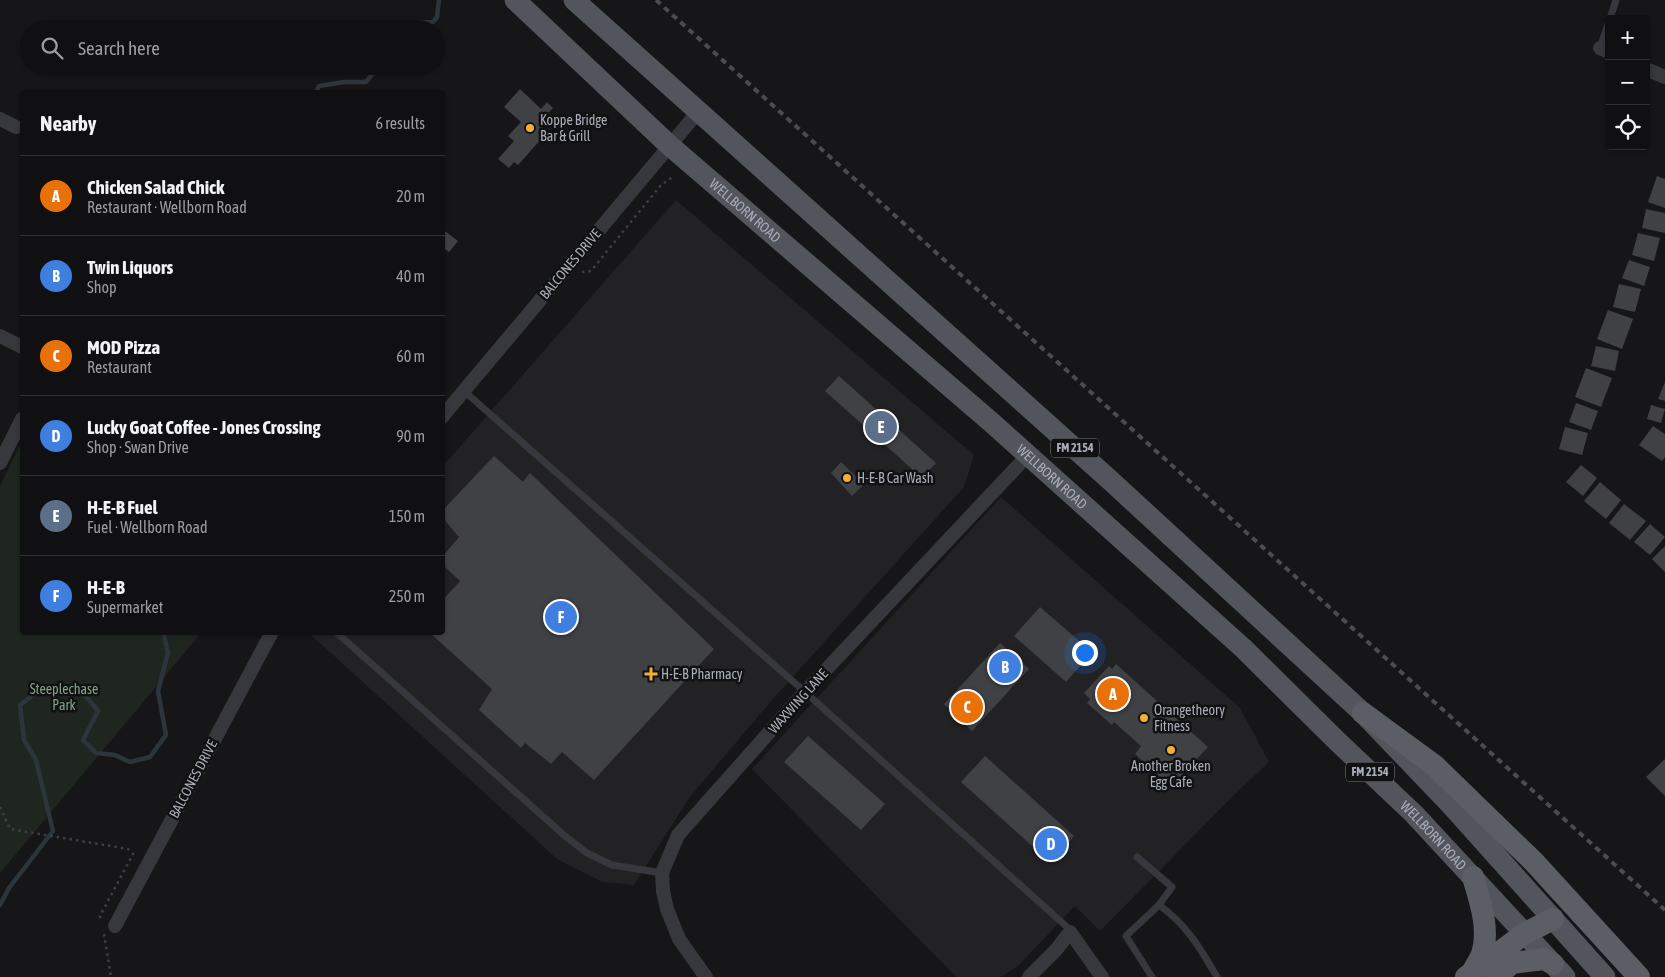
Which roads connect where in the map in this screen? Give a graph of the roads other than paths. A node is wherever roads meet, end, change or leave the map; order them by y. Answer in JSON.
{"nodes":[{"id":1,"x":515,"y":0,"type":"edge"},
{"id":2,"x":574,"y":0,"type":"edge"},
{"id":3,"x":1616,"y":0,"type":"edge"},
{"id":4,"x":1611,"y":15,"type":"edge"},
{"id":5,"x":1650,"y":71,"type":"edge"},
{"id":6,"x":1665,"y":77,"type":"edge"},
{"id":7,"x":698,"y":112,"type":"junction"},
{"id":8,"x":0,"y":120,"type":"edge"},
{"id":9,"x":16,"y":127,"type":"dead end"},
{"id":10,"x":669,"y":146,"type":"junction"},
{"id":11,"x":0,"y":336,"type":"edge"},
{"id":12,"x":20,"y":346,"type":"edge"},
{"id":13,"x":464,"y":391,"type":"junction"},
{"id":14,"x":445,"y":413,"type":"edge"},
{"id":15,"x":20,"y":422,"type":"edge"},
{"id":16,"x":1028,"y":455,"type":"junction"},
{"id":17,"x":0,"y":463,"type":"edge"},
{"id":18,"x":270,"y":635,"type":"edge"},
{"id":19,"x":339,"y":635,"type":"edge"},
{"id":20,"x":805,"y":692,"type":"junction"},
{"id":21,"x":1364,"y":713,"type":"junction"},
{"id":22,"x":1137,"y":857,"type":"dead end"},
{"id":23,"x":662,"y":873,"type":"junction"},
{"id":24,"x":1473,"y":876,"type":"junction"},
{"id":25,"x":1159,"y":905,"type":"junction"},
{"id":26,"x":1553,"y":919,"type":"junction"},
{"id":27,"x":107,"y":927,"type":"road end"},
{"id":28,"x":1070,"y":932,"type":"junction"},
{"id":29,"x":1524,"y":934,"type":"junction"},
{"id":30,"x":1559,"y":971,"type":"edge"},
{"id":31,"x":1470,"y":974,"type":"edge"},
{"id":32,"x":706,"y":977,"type":"edge"},
{"id":33,"x":1029,"y":977,"type":"edge"},
{"id":34,"x":1102,"y":977,"type":"edge"},
{"id":35,"x":1152,"y":977,"type":"edge"},
{"id":36,"x":1217,"y":977,"type":"edge"},
{"id":37,"x":1496,"y":977,"type":"edge"},
{"id":38,"x":1605,"y":977,"type":"edge"},
{"id":39,"x":1639,"y":977,"type":"edge"}],
"edges":[{"from":1,"to":10,"type":"main road","name":"WELLBORN ROAD","number":"FM 2154"},
{"from":2,"to":7,"type":"main road","number":"FM 2154"},
{"from":3,"to":4,"type":"lane"},
{"from":5,"to":6,"type":"street"},
{"from":7,"to":10,"type":"street","name":"BALCONES DRIVE"},
{"from":7,"to":21,"type":"main road","number":"FM 2154"},
{"from":8,"to":9,"type":"street"},
{"from":10,"to":13,"type":"street","name":"BALCONES DRIVE"},
{"from":10,"to":16,"type":"main road","name":"WELLBORN ROAD","number":"FM 2154"},
{"from":11,"to":12,"type":"street"},
{"from":13,"to":14,"type":"street","name":"BALCONES DRIVE"},
{"from":13,"to":20,"type":"lane"},
{"from":15,"to":17,"type":"street"},
{"from":16,"to":20,"type":"street","name":"WAXWING LANE"},
{"from":16,"to":24,"type":"main road","name":"WELLBORN ROAD","number":"FM 2154"},
{"from":18,"to":27,"type":"street","name":"BALCONES DRIVE"},
{"from":19,"to":23,"type":"lane"},
{"from":20,"to":23,"type":"street","name":"WAXWING LANE"},
{"from":20,"to":28,"type":"lane"},
{"from":21,"to":26,"type":"main road","number":"FM 2154"},
{"from":21,"to":39,"type":"highway"},
{"from":22,"to":25,"type":"lane"},
{"from":23,"to":32,"type":"street","name":"WAXWING LANE"},
{"from":24,"to":29,"type":"main road","name":"WELLBORN ROAD","number":"FM 2154"},
{"from":24,"to":31,"type":"highway"},
{"from":25,"to":35,"type":"lane"},
{"from":25,"to":36,"type":"lane"},
{"from":26,"to":29,"type":"highway"},
{"from":26,"to":38,"type":"main road","number":"FM 2154"},
{"from":28,"to":33,"type":"street"},
{"from":28,"to":34,"type":"street"},
{"from":29,"to":30,"type":"main road","name":"WELLBORN ROAD","number":"FM 2154"},
{"from":29,"to":31,"type":"highway"},
{"from":30,"to":37,"type":"highway"}]}
